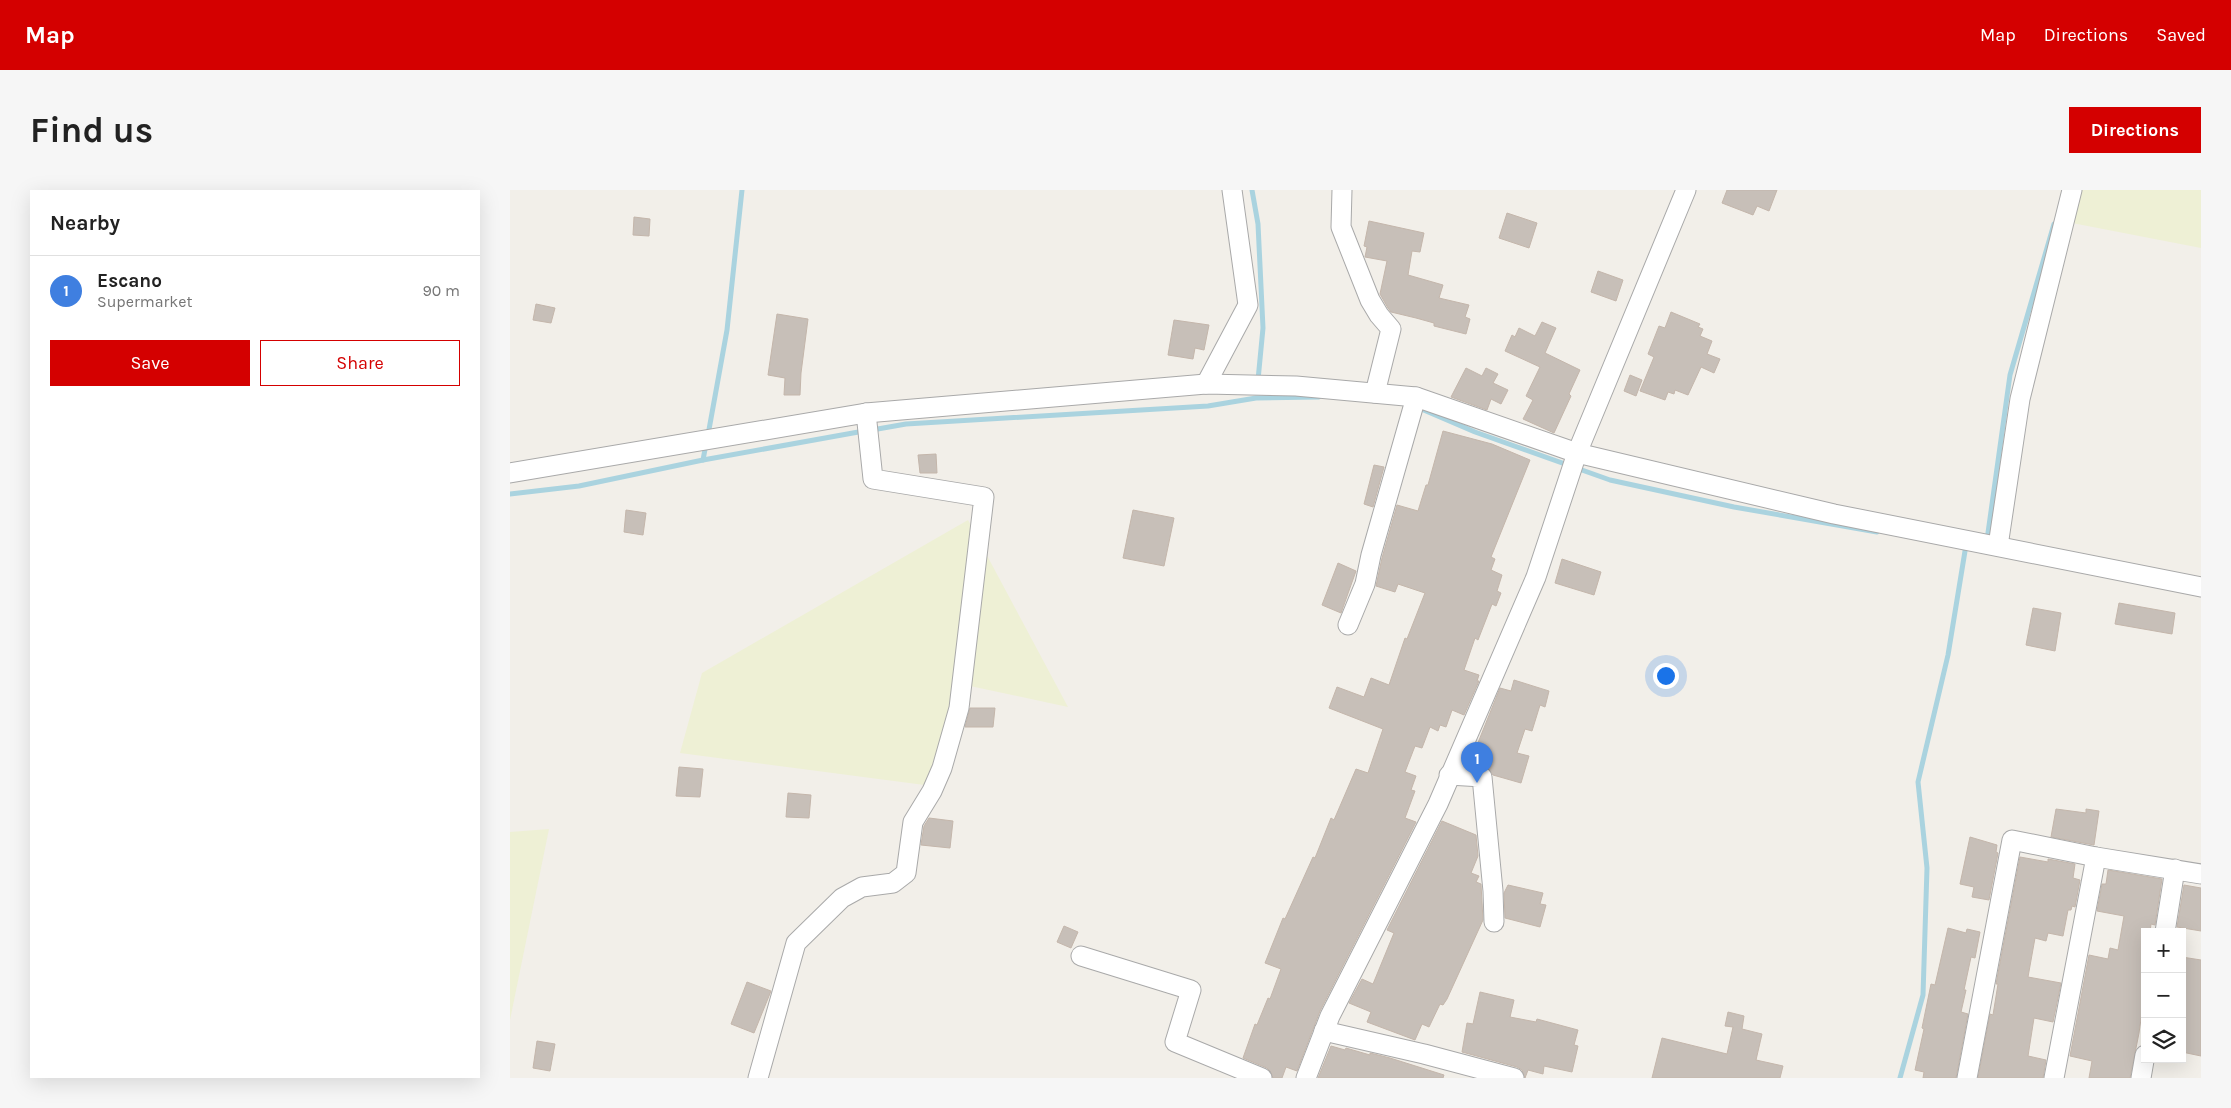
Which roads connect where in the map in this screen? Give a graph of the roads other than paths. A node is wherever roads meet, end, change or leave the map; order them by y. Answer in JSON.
{"nodes":[{"id":1,"x":1232,"y":190,"type":"edge"},
{"id":2,"x":1342,"y":190,"type":"edge"},
{"id":3,"x":1686,"y":190,"type":"edge"},
{"id":4,"x":2072,"y":190,"type":"edge"},
{"id":5,"x":1206,"y":384,"type":"junction"},
{"id":6,"x":1376,"y":393,"type":"junction"},
{"id":7,"x":1416,"y":397,"type":"junction"},
{"id":8,"x":866,"y":413,"type":"junction"},
{"id":9,"x":1577,"y":453,"type":"junction"},
{"id":10,"x":510,"y":473,"type":"edge"},
{"id":11,"x":1998,"y":546,"type":"junction"},
{"id":12,"x":2201,"y":588,"type":"edge"},
{"id":13,"x":1348,"y":625,"type":"dead end"},
{"id":14,"x":1449,"y":775,"type":"junction"},
{"id":15,"x":2096,"y":857,"type":"junction"},
{"id":16,"x":2175,"y":869,"type":"junction"},
{"id":17,"x":2201,"y":874,"type":"edge"},
{"id":18,"x":1494,"y":922,"type":"dead end"},
{"id":19,"x":2166,"y":928,"type":"edge"},
{"id":20,"x":1080,"y":956,"type":"dead end"},
{"id":21,"x":1324,"y":1031,"type":"junction"},
{"id":22,"x":2144,"y":1063,"type":"edge"},
{"id":23,"x":758,"y":1078,"type":"edge"},
{"id":24,"x":1262,"y":1078,"type":"edge"},
{"id":25,"x":1306,"y":1078,"type":"edge"},
{"id":26,"x":1514,"y":1078,"type":"edge"},
{"id":27,"x":1967,"y":1078,"type":"edge"},
{"id":28,"x":2054,"y":1078,"type":"edge"},
{"id":29,"x":2141,"y":1078,"type":"edge"}],
"edges":[{"from":1,"to":5,"type":"street"},
{"from":2,"to":6,"type":"street"},
{"from":3,"to":9,"type":"street"},
{"from":4,"to":11,"type":"street"},
{"from":5,"to":6,"type":"street"},
{"from":5,"to":8,"type":"street"},
{"from":6,"to":7,"type":"street"},
{"from":7,"to":9,"type":"street"},
{"from":7,"to":13,"type":"street"},
{"from":8,"to":10,"type":"street"},
{"from":8,"to":23,"type":"street"},
{"from":9,"to":11,"type":"street"},
{"from":9,"to":14,"type":"street"},
{"from":11,"to":12,"type":"street"},
{"from":14,"to":18,"type":"street"},
{"from":14,"to":21,"type":"street"},
{"from":15,"to":16,"type":"street"},
{"from":15,"to":27,"type":"street"},
{"from":15,"to":28,"type":"street"},
{"from":16,"to":17,"type":"street"},
{"from":16,"to":19,"type":"street"},
{"from":20,"to":24,"type":"street"},
{"from":21,"to":25,"type":"street"},
{"from":21,"to":26,"type":"street"},
{"from":22,"to":29,"type":"street"}]}
